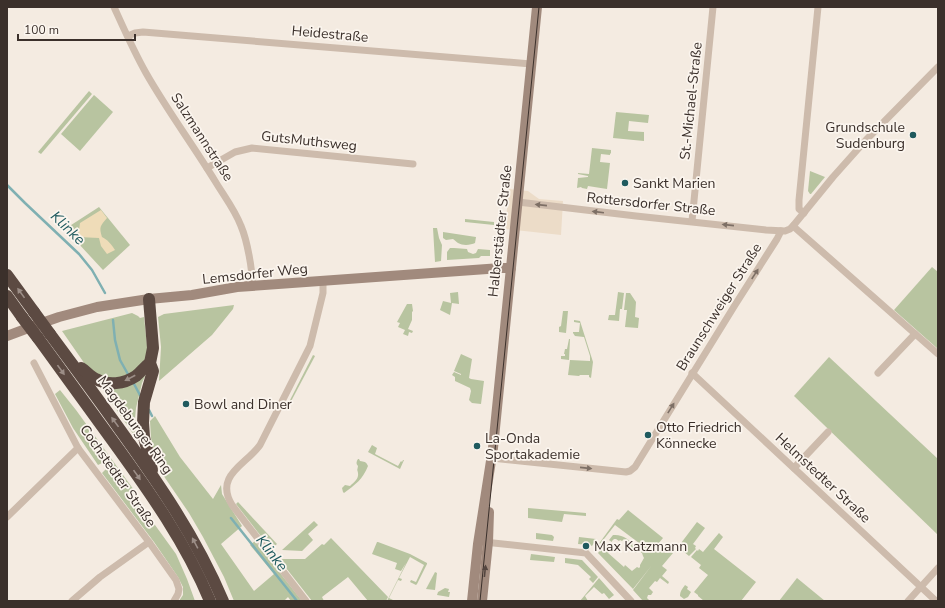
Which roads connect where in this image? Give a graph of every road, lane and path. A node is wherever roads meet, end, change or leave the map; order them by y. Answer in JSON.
{"nodes":[{"id":1,"x":114,"y":7,"type":"edge"},
{"id":2,"x":537,"y":7,"type":"edge"},
{"id":3,"x":713,"y":7,"type":"edge"},
{"id":4,"x":818,"y":7,"type":"edge"},
{"id":5,"x":128,"y":36,"type":"junction"},
{"id":6,"x":531,"y":64,"type":"junction"},
{"id":7,"x":938,"y":67,"type":"edge"},
{"id":8,"x":413,"y":164,"type":"dead end"},
{"id":9,"x":207,"y":168,"type":"junction"},
{"id":10,"x":518,"y":202,"type":"junction"},
{"id":11,"x":804,"y":213,"type":"junction"},
{"id":12,"x":692,"y":221,"type":"junction"},
{"id":13,"x":793,"y":226,"type":"junction"},
{"id":14,"x":781,"y":231,"type":"junction"},
{"id":15,"x":511,"y":268,"type":"junction"},
{"id":16,"x":7,"y":275,"type":"edge"},
{"id":17,"x":323,"y":280,"type":"junction"},
{"id":18,"x":252,"y":286,"type":"junction"},
{"id":19,"x":7,"y":296,"type":"edge"},
{"id":20,"x":149,"y":299,"type":"junction"},
{"id":21,"x":915,"y":334,"type":"junction"},
{"id":22,"x":7,"y":336,"type":"edge"},
{"id":23,"x":938,"y":354,"type":"edge"},
{"id":24,"x":71,"y":362,"type":"junction"},
{"id":25,"x":34,"y":363,"type":"dead end"},
{"id":26,"x":147,"y":365,"type":"junction"},
{"id":27,"x":878,"y":373,"type":"dead end"},
{"id":28,"x":692,"y":374,"type":"junction"},
{"id":29,"x":828,"y":432,"type":"dead end"},
{"id":30,"x":78,"y":448,"type":"junction"},
{"id":31,"x":492,"y":458,"type":"junction"},
{"id":32,"x":794,"y":468,"type":"junction"},
{"id":33,"x":154,"y":477,"type":"junction"},
{"id":34,"x":7,"y":517,"type":"edge"},
{"id":35,"x":149,"y":542,"type":"junction"},
{"id":36,"x":483,"y":543,"type":"junction"},
{"id":37,"x":938,"y":568,"type":"edge"},
{"id":38,"x":213,"y":577,"type":"junction"},
{"id":39,"x":921,"y":587,"type":"junction"},
{"id":40,"x":210,"y":600,"type":"edge"},
{"id":41,"x":72,"y":601,"type":"edge"},
{"id":42,"x":174,"y":601,"type":"edge"},
{"id":43,"x":224,"y":601,"type":"edge"},
{"id":44,"x":228,"y":601,"type":"edge"},
{"id":45,"x":306,"y":601,"type":"edge"},
{"id":46,"x":472,"y":601,"type":"edge"},
{"id":47,"x":482,"y":601,"type":"edge"},
{"id":48,"x":631,"y":601,"type":"edge"},
{"id":49,"x":908,"y":601,"type":"edge"},
{"id":50,"x":936,"y":601,"type":"edge"}],
"edges":[{"from":1,"to":5,"type":"street","name":"Salzmannstraße"},
{"from":2,"to":6,"type":"street","name":"Halberstädter Straße"},
{"from":3,"to":12,"type":"street","name":"St.-Michael-Straße"},
{"from":4,"to":11,"type":"street"},
{"from":5,"to":6,"type":"street","name":"Heidestraße"},
{"from":5,"to":9,"type":"street","name":"Salzmannstraße"},
{"from":6,"to":10,"type":"street","name":"Halberstädter Straße"},
{"from":7,"to":11,"type":"street"},
{"from":8,"to":9,"type":"street","name":"GutsMuthsweg"},
{"from":9,"to":18,"type":"street","name":"Salzmannstraße"},
{"from":12,"to":10,"type":"street","name":"Rottersdorfer Straße","one_way":true},
{"from":10,"to":15,"type":"street","name":"Halberstädter Straße"},
{"from":11,"to":13,"type":"street"},
{"from":14,"to":12,"type":"street","name":"Rottersdorfer Straße","one_way":true},
{"from":13,"to":14,"type":"street"},
{"from":13,"to":21,"type":"street"},
{"from":28,"to":14,"type":"street","name":"Braunschweiger Straße","one_way":true},
{"from":15,"to":17,"type":"street","name":"Lemsdorfer Weg"},
{"from":15,"to":31,"type":"street","name":"Halberstädter Straße"},
{"from":24,"to":16,"type":"highway","name":"Magdeburger Ring","one_way":true,"bridge":true},
{"from":17,"to":18,"type":"street","name":"Lemsdorfer Weg"},
{"from":17,"to":45,"type":"street"},
{"from":18,"to":20,"type":"street","name":"Lemsdorfer Weg"},
{"from":19,"to":40,"type":"highway","name":"Magdeburger Ring","one_way":true,"bridge":true},
{"from":20,"to":22,"type":"street","name":"Lemsdorfer Weg"},
{"from":20,"to":26,"type":"highway"},
{"from":21,"to":23,"type":"street"},
{"from":21,"to":27,"type":"street"},
{"from":26,"to":24,"type":"highway","one_way":true},
{"from":33,"to":24,"type":"highway","name":"Magdeburger Ring","one_way":true},
{"from":25,"to":30,"type":"street","name":"Cochstedter Straße"},
{"from":26,"to":33,"type":"highway"},
{"from":31,"to":28,"type":"street","name":"Braunschweiger Straße","one_way":true},
{"from":28,"to":32,"type":"street","name":"Helmstedter Straße"},
{"from":29,"to":32,"type":"street"},
{"from":30,"to":34,"type":"street"},
{"from":30,"to":35,"type":"street","name":"Cochstedter Straße"},
{"from":31,"to":36,"type":"street","name":"Halberstädter Straße"},
{"from":32,"to":39,"type":"street","name":"Helmstedter Straße"},
{"from":38,"to":33,"type":"highway","name":"Magdeburger Ring","one_way":true},
{"from":35,"to":41,"type":"street"},
{"from":35,"to":42,"type":"street","name":"Cochstedter Straße"},
{"from":36,"to":46,"type":"street","name":"Halberstädter Straße"},
{"from":47,"to":36,"type":"street","name":"Halberstädter Straße","one_way":true},
{"from":36,"to":48,"type":"street"},
{"from":37,"to":39,"type":"street"},
{"from":38,"to":43,"type":"highway","name":"Magdeburger Ring"},
{"from":38,"to":44,"type":"highway"},
{"from":39,"to":49,"type":"street"},
{"from":39,"to":50,"type":"street","name":"Helmstedter Straße"}]}
